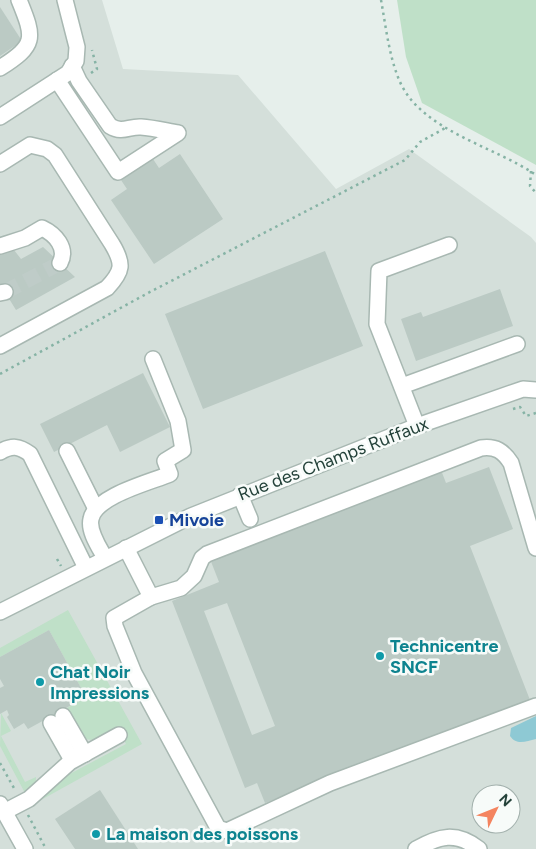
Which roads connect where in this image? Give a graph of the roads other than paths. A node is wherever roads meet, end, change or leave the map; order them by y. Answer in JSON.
{"nodes":[{"id":1,"x":19,"y":0,"type":"edge"},
{"id":2,"x":65,"y":0,"type":"edge"},
{"id":3,"x":72,"y":66,"type":"junction"},
{"id":4,"x":0,"y":68,"type":"edge"},
{"id":5,"x":57,"y":80,"type":"junction"},
{"id":6,"x":0,"y":117,"type":"edge"},
{"id":7,"x":0,"y":164,"type":"edge"},
{"id":8,"x":449,"y":245,"type":"dead end"},
{"id":9,"x":0,"y":246,"type":"edge"},
{"id":10,"x":60,"y":263,"type":"dead end"},
{"id":11,"x":517,"y":344,"type":"dead end"},
{"id":12,"x":0,"y":346,"type":"edge"},
{"id":13,"x":153,"y":359,"type":"dead end"},
{"id":14,"x":402,"y":386,"type":"junction"},
{"id":15,"x":536,"y":390,"type":"edge"},
{"id":16,"x":417,"y":426,"type":"junction"},
{"id":17,"x":67,"y":450,"type":"dead end"},
{"id":18,"x":0,"y":452,"type":"edge"},
{"id":19,"x":240,"y":495,"type":"junction"},
{"id":20,"x":96,"y":509,"type":"junction"},
{"id":21,"x":250,"y":519,"type":"dead end"},
{"id":22,"x":126,"y":548,"type":"junction"},
{"id":23,"x":536,"y":548,"type":"edge"},
{"id":24,"x":104,"y":558,"type":"junction"},
{"id":25,"x":86,"y":568,"type":"junction"},
{"id":26,"x":151,"y":597,"type":"junction"},
{"id":27,"x":0,"y":612,"type":"edge"},
{"id":28,"x":536,"y":706,"type":"edge"},
{"id":29,"x":57,"y":719,"type":"dead end"},
{"id":30,"x":119,"y":735,"type":"dead end"},
{"id":31,"x":78,"y":757,"type":"junction"},
{"id":32,"x":2,"y":808,"type":"edge"},
{"id":33,"x":25,"y":849,"type":"edge"},
{"id":34,"x":416,"y":849,"type":"edge"},
{"id":35,"x":479,"y":849,"type":"edge"}],
"edges":[{"from":1,"to":4,"type":"street"},
{"from":2,"to":3,"type":"street"},
{"from":3,"to":5,"type":"street"},
{"from":3,"to":5,"type":"street"},
{"from":5,"to":6,"type":"street"},
{"from":7,"to":12,"type":"street"},
{"from":8,"to":14,"type":"street"},
{"from":9,"to":10,"type":"street"},
{"from":11,"to":14,"type":"street"},
{"from":13,"to":20,"type":"street"},
{"from":14,"to":16,"type":"street"},
{"from":15,"to":16,"type":"street","name":"Rue des Champs Ruffaux"},
{"from":16,"to":19,"type":"street","name":"Rue des Champs Ruffaux"},
{"from":17,"to":20,"type":"street"},
{"from":18,"to":25,"type":"street"},
{"from":19,"to":21,"type":"street"},
{"from":19,"to":22,"type":"street","name":"Rue des Champs Ruffaux"},
{"from":20,"to":24,"type":"street"},
{"from":22,"to":24,"type":"street","name":"Rue des Champs Ruffaux"},
{"from":22,"to":26,"type":"street"},
{"from":23,"to":26,"type":"street"},
{"from":24,"to":25,"type":"street","name":"Rue des Champs Ruffaux"},
{"from":25,"to":27,"type":"street","name":"Rue des Champs Ruffaux"},
{"from":26,"to":28,"type":"street"},
{"from":29,"to":31,"type":"street"},
{"from":30,"to":31,"type":"street"},
{"from":31,"to":32,"type":"street"},
{"from":32,"to":33,"type":"street"},
{"from":34,"to":35,"type":"street"}]}
